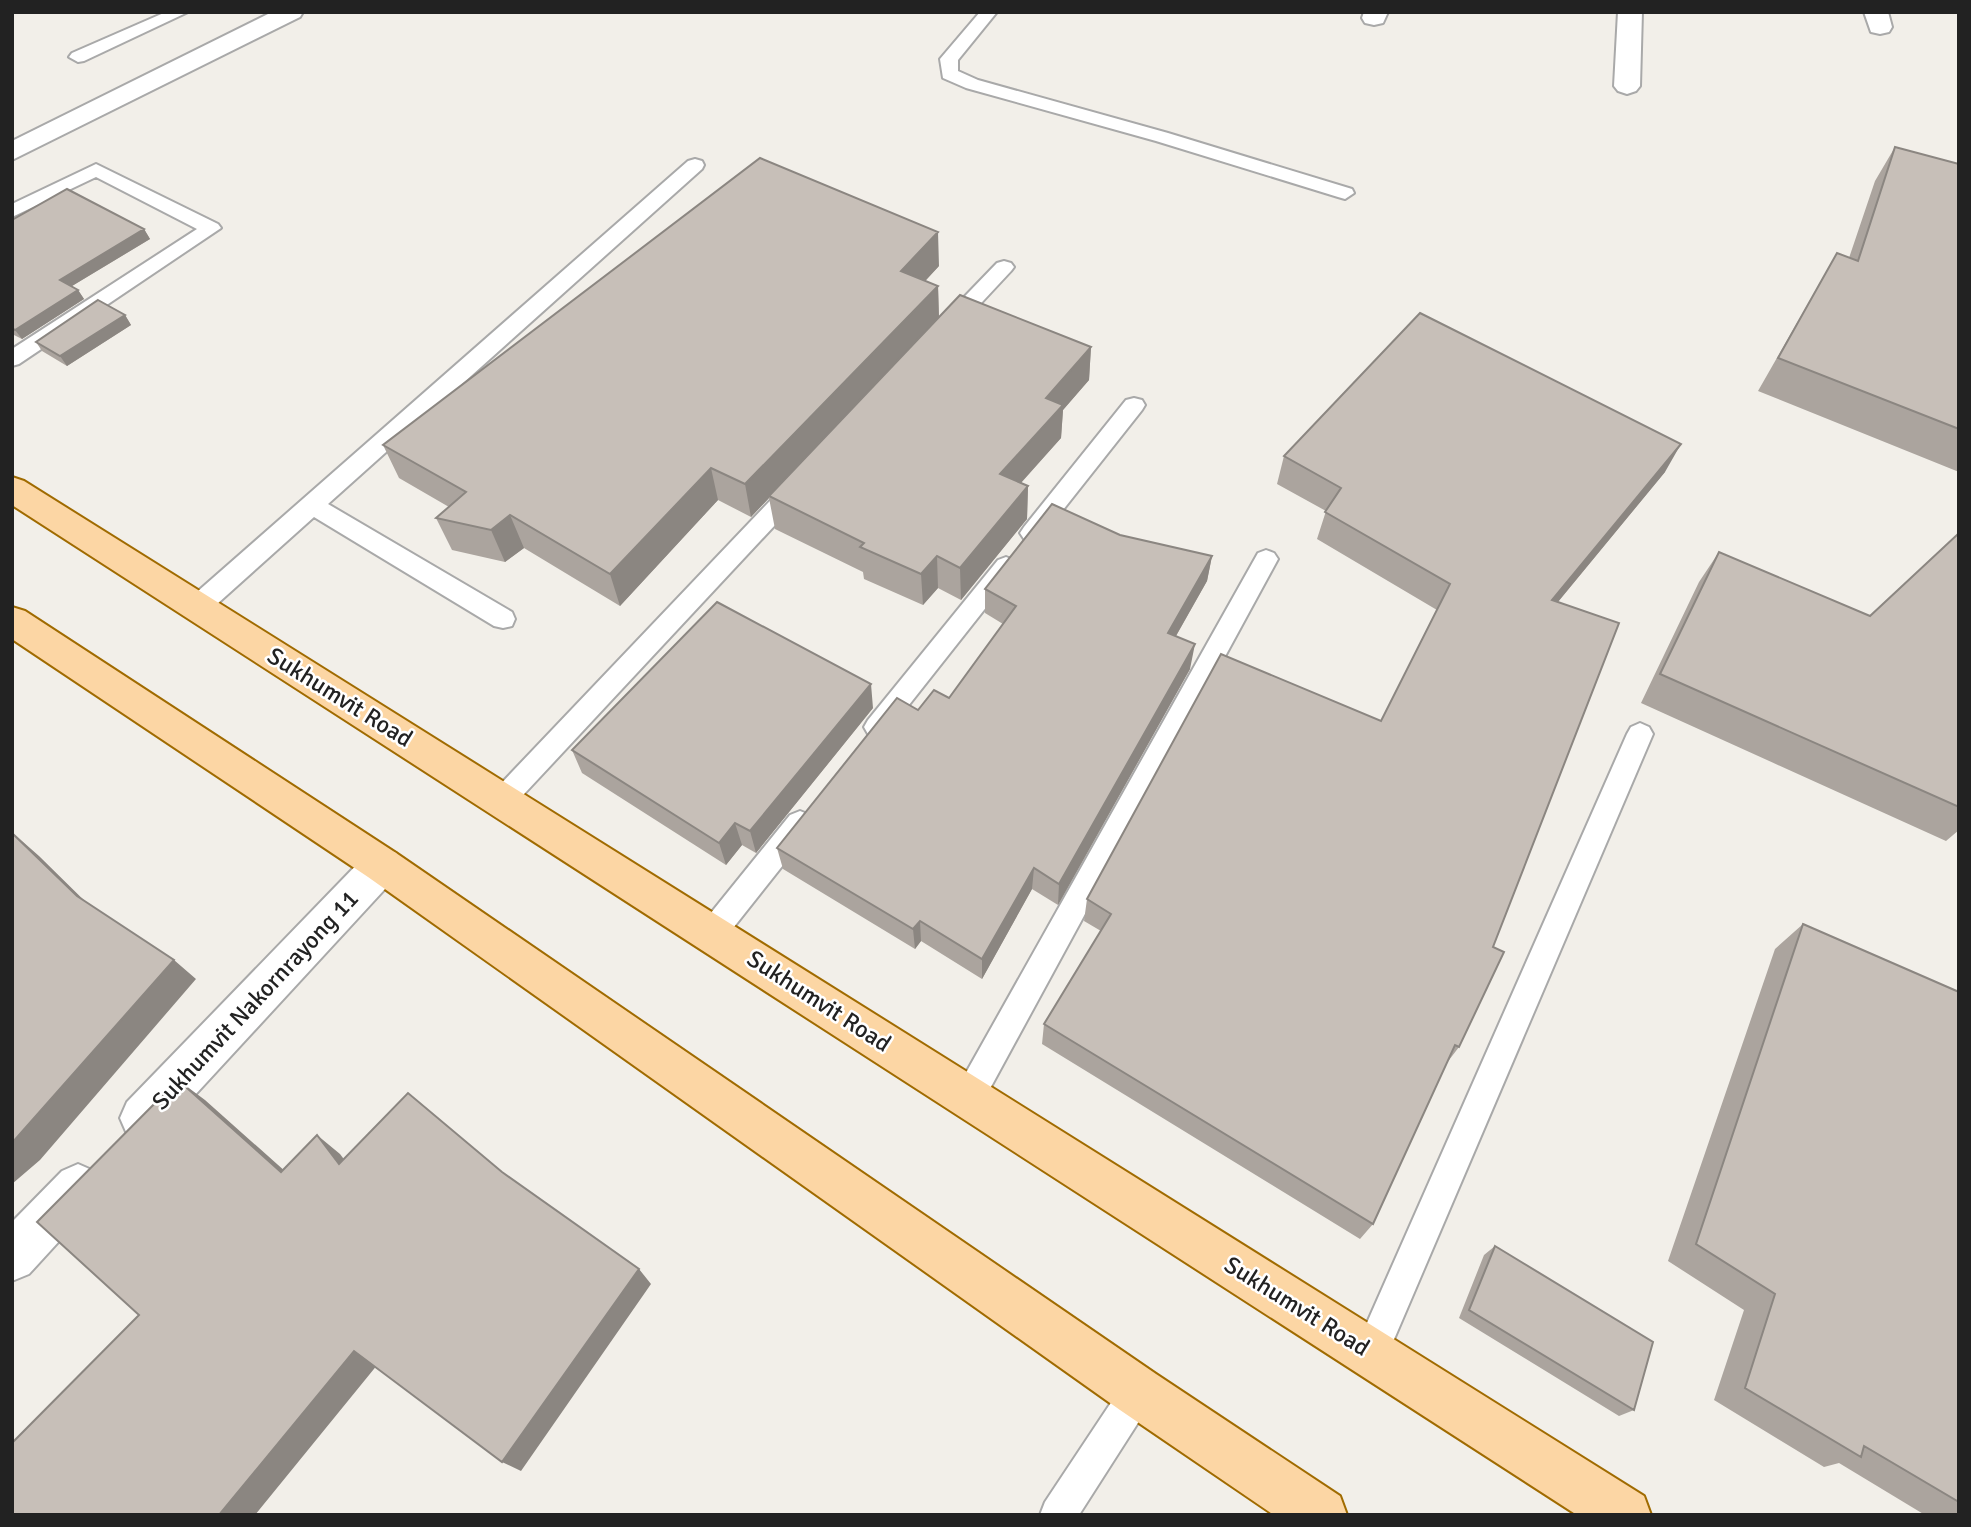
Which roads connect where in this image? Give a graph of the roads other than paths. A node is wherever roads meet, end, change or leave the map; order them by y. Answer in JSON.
{"nodes":[{"id":1,"x":180,"y":12,"type":"edge"},
{"id":2,"x":291,"y":12,"type":"edge"},
{"id":3,"x":989,"y":12,"type":"edge"},
{"id":4,"x":1630,"y":12,"type":"edge"},
{"id":5,"x":78,"y":57,"type":"dead end"},
{"id":6,"x":1627,"y":86,"type":"dead end"},
{"id":7,"x":12,"y":152,"type":"edge"},
{"id":8,"x":695,"y":165,"type":"dead end"},
{"id":9,"x":1345,"y":193,"type":"dead end"},
{"id":10,"x":12,"y":211,"type":"edge"},
{"id":11,"x":1003,"y":267,"type":"dead end"},
{"id":12,"x":937,"y":337,"type":"edge"},
{"id":13,"x":12,"y":359,"type":"edge"},
{"id":14,"x":1134,"y":405,"type":"dead end"},
{"id":15,"x":814,"y":468,"type":"edge"},
{"id":16,"x":12,"y":489,"type":"edge"},
{"id":17,"x":312,"y":505,"type":"junction"},
{"id":18,"x":1266,"y":559,"type":"dead end"},
{"id":19,"x":198,"y":606,"type":"junction"},
{"id":20,"x":503,"y":619,"type":"dead end"},
{"id":21,"x":15,"y":626,"type":"edge"},
{"id":22,"x":1640,"y":734,"type":"dead end"},
{"id":23,"x":858,"y":750,"type":"edge"},
{"id":24,"x":502,"y":800,"type":"junction"},
{"id":25,"x":815,"y":804,"type":"edge"},
{"id":26,"x":382,"y":865,"type":"junction"},
{"id":27,"x":712,"y":933,"type":"junction"},
{"id":28,"x":968,"y":1097,"type":"junction"},
{"id":29,"x":12,"y":1257,"type":"edge"},
{"id":30,"x":1371,"y":1353,"type":"junction"},
{"id":31,"x":1138,"y":1392,"type":"junction"},
{"id":32,"x":1058,"y":1515,"type":"edge"},
{"id":33,"x":1321,"y":1515,"type":"edge"},
{"id":34,"x":1625,"y":1515,"type":"edge"}],
"edges":[{"from":1,"to":5,"type":"lane"},
{"from":2,"to":7,"type":"street"},
{"from":3,"to":9,"type":"lane"},
{"from":4,"to":6,"type":"street"},
{"from":8,"to":17,"type":"lane"},
{"from":10,"to":13,"type":"lane"},
{"from":11,"to":12,"type":"lane"},
{"from":14,"to":23,"type":"lane"},
{"from":15,"to":24,"type":"lane"},
{"from":16,"to":19,"type":"main road","name":"Sukhumvit Road"},
{"from":17,"to":19,"type":"lane"},
{"from":17,"to":20,"type":"lane"},
{"from":18,"to":28,"type":"lane"},
{"from":19,"to":24,"type":"main road","name":"Sukhumvit Road"},
{"from":21,"to":26,"type":"main road"},
{"from":22,"to":30,"type":"lane"},
{"from":24,"to":27,"type":"main road","name":"Sukhumvit Road"},
{"from":25,"to":27,"type":"lane"},
{"from":26,"to":29,"type":"street","name":"Sukhumvit Nakornrayong 11"},
{"from":26,"to":31,"type":"main road"},
{"from":27,"to":28,"type":"main road","name":"Sukhumvit Road"},
{"from":28,"to":30,"type":"main road","name":"Sukhumvit Road"},
{"from":30,"to":34,"type":"main road","name":"Sukhumvit Road"},
{"from":31,"to":32,"type":"lane"},
{"from":31,"to":33,"type":"main road"}]}
